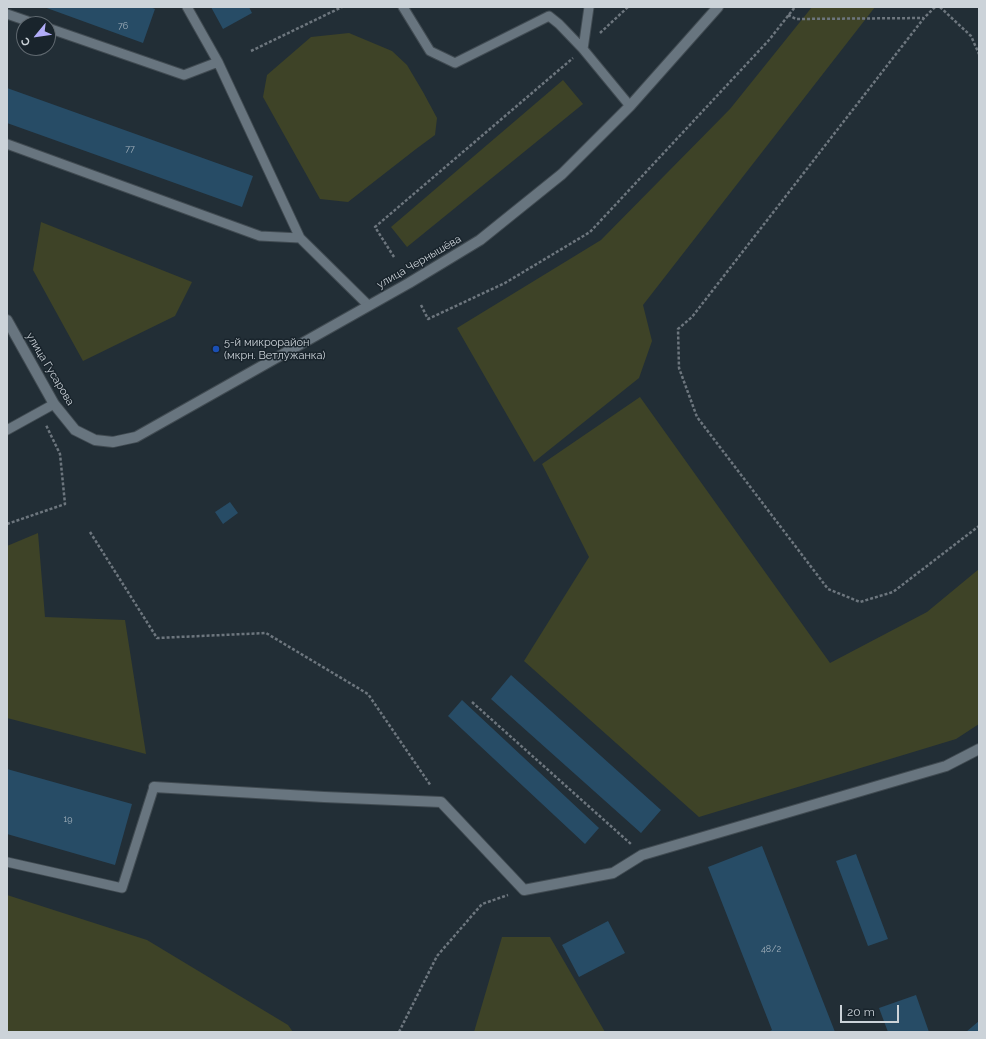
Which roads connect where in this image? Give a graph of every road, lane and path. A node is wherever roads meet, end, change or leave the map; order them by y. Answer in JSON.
{"nodes":[{"id":1,"x":187,"y":7,"type":"edge"},
{"id":2,"x":342,"y":7,"type":"edge"},
{"id":3,"x":403,"y":7,"type":"edge"},
{"id":4,"x":589,"y":7,"type":"edge"},
{"id":5,"x":628,"y":7,"type":"edge"},
{"id":6,"x":718,"y":7,"type":"edge"},
{"id":7,"x":795,"y":7,"type":"edge"},
{"id":8,"x":935,"y":7,"type":"edge"},
{"id":9,"x":940,"y":7,"type":"edge"},
{"id":10,"x":788,"y":15,"type":"junction"},
{"id":11,"x":924,"y":18,"type":"junction"},
{"id":12,"x":56,"y":31,"type":"edge"},
{"id":13,"x":583,"y":49,"type":"junction"},
{"id":14,"x":251,"y":51,"type":"dead end"},
{"id":15,"x":979,"y":54,"type":"edge"},
{"id":16,"x":218,"y":62,"type":"junction"},
{"id":17,"x":630,"y":106,"type":"junction"},
{"id":18,"x":7,"y":144,"type":"edge"},
{"id":19,"x":300,"y":238,"type":"junction"},
{"id":20,"x":394,"y":257,"type":"dead end"},
{"id":21,"x":368,"y":305,"type":"junction"},
{"id":22,"x":420,"y":305,"type":"dead end"},
{"id":23,"x":7,"y":320,"type":"edge"},
{"id":24,"x":54,"y":404,"type":"junction"},
{"id":25,"x":39,"y":412,"type":"junction"},
{"id":26,"x":7,"y":430,"type":"edge"},
{"id":27,"x":75,"y":430,"type":"joint"},
{"id":28,"x":7,"y":524,"type":"edge"},
{"id":29,"x":979,"y":526,"type":"edge"},
{"id":30,"x":90,"y":532,"type":"dead end"},
{"id":31,"x":472,"y":702,"type":"dead end"},
{"id":32,"x":979,"y":750,"type":"edge"},
{"id":33,"x":154,"y":787,"type":"joint"},
{"id":34,"x":441,"y":802,"type":"junction"},
{"id":35,"x":642,"y":855,"type":"junction"},
{"id":36,"x":7,"y":862,"type":"edge"},
{"id":37,"x":524,"y":890,"type":"junction"},
{"id":38,"x":399,"y":1032,"type":"edge"}],
"edges":[{"from":1,"to":16,"type":"lane"},
{"from":2,"to":14,"type":"path"},
{"from":3,"to":13,"type":"lane"},
{"from":4,"to":13,"type":"lane"},
{"from":5,"to":13,"type":"path"},
{"from":6,"to":17,"type":"street","name":"улица Чернышёва"},
{"from":7,"to":10,"type":"path"},
{"from":8,"to":11,"type":"path"},
{"from":9,"to":15,"type":"path"},
{"from":10,"to":11,"type":"path"},
{"from":10,"to":22,"type":"path"},
{"from":11,"to":29,"type":"path"},
{"from":12,"to":16,"type":"lane"},
{"from":13,"to":17,"type":"lane"},
{"from":13,"to":20,"type":"path"},
{"from":16,"to":19,"type":"lane"},
{"from":17,"to":21,"type":"street","name":"улица Чернышёва"},
{"from":18,"to":19,"type":"lane"},
{"from":19,"to":21,"type":"lane"},
{"from":21,"to":27,"type":"street","name":"улица Чернышёва"},
{"from":23,"to":24,"type":"street","name":"улица Гусарова"},
{"from":24,"to":25,"type":"lane"},
{"from":24,"to":27,"type":"street","name":"улица Гусарова"},
{"from":25,"to":26,"type":"lane"},
{"from":25,"to":28,"type":"path"},
{"from":30,"to":34,"type":"path"},
{"from":31,"to":35,"type":"path"},
{"from":32,"to":35,"type":"street"},
{"from":33,"to":34,"type":"street"},
{"from":33,"to":36,"type":"lane"},
{"from":34,"to":37,"type":"street"},
{"from":35,"to":37,"type":"street"},
{"from":37,"to":38,"type":"path"}]}
